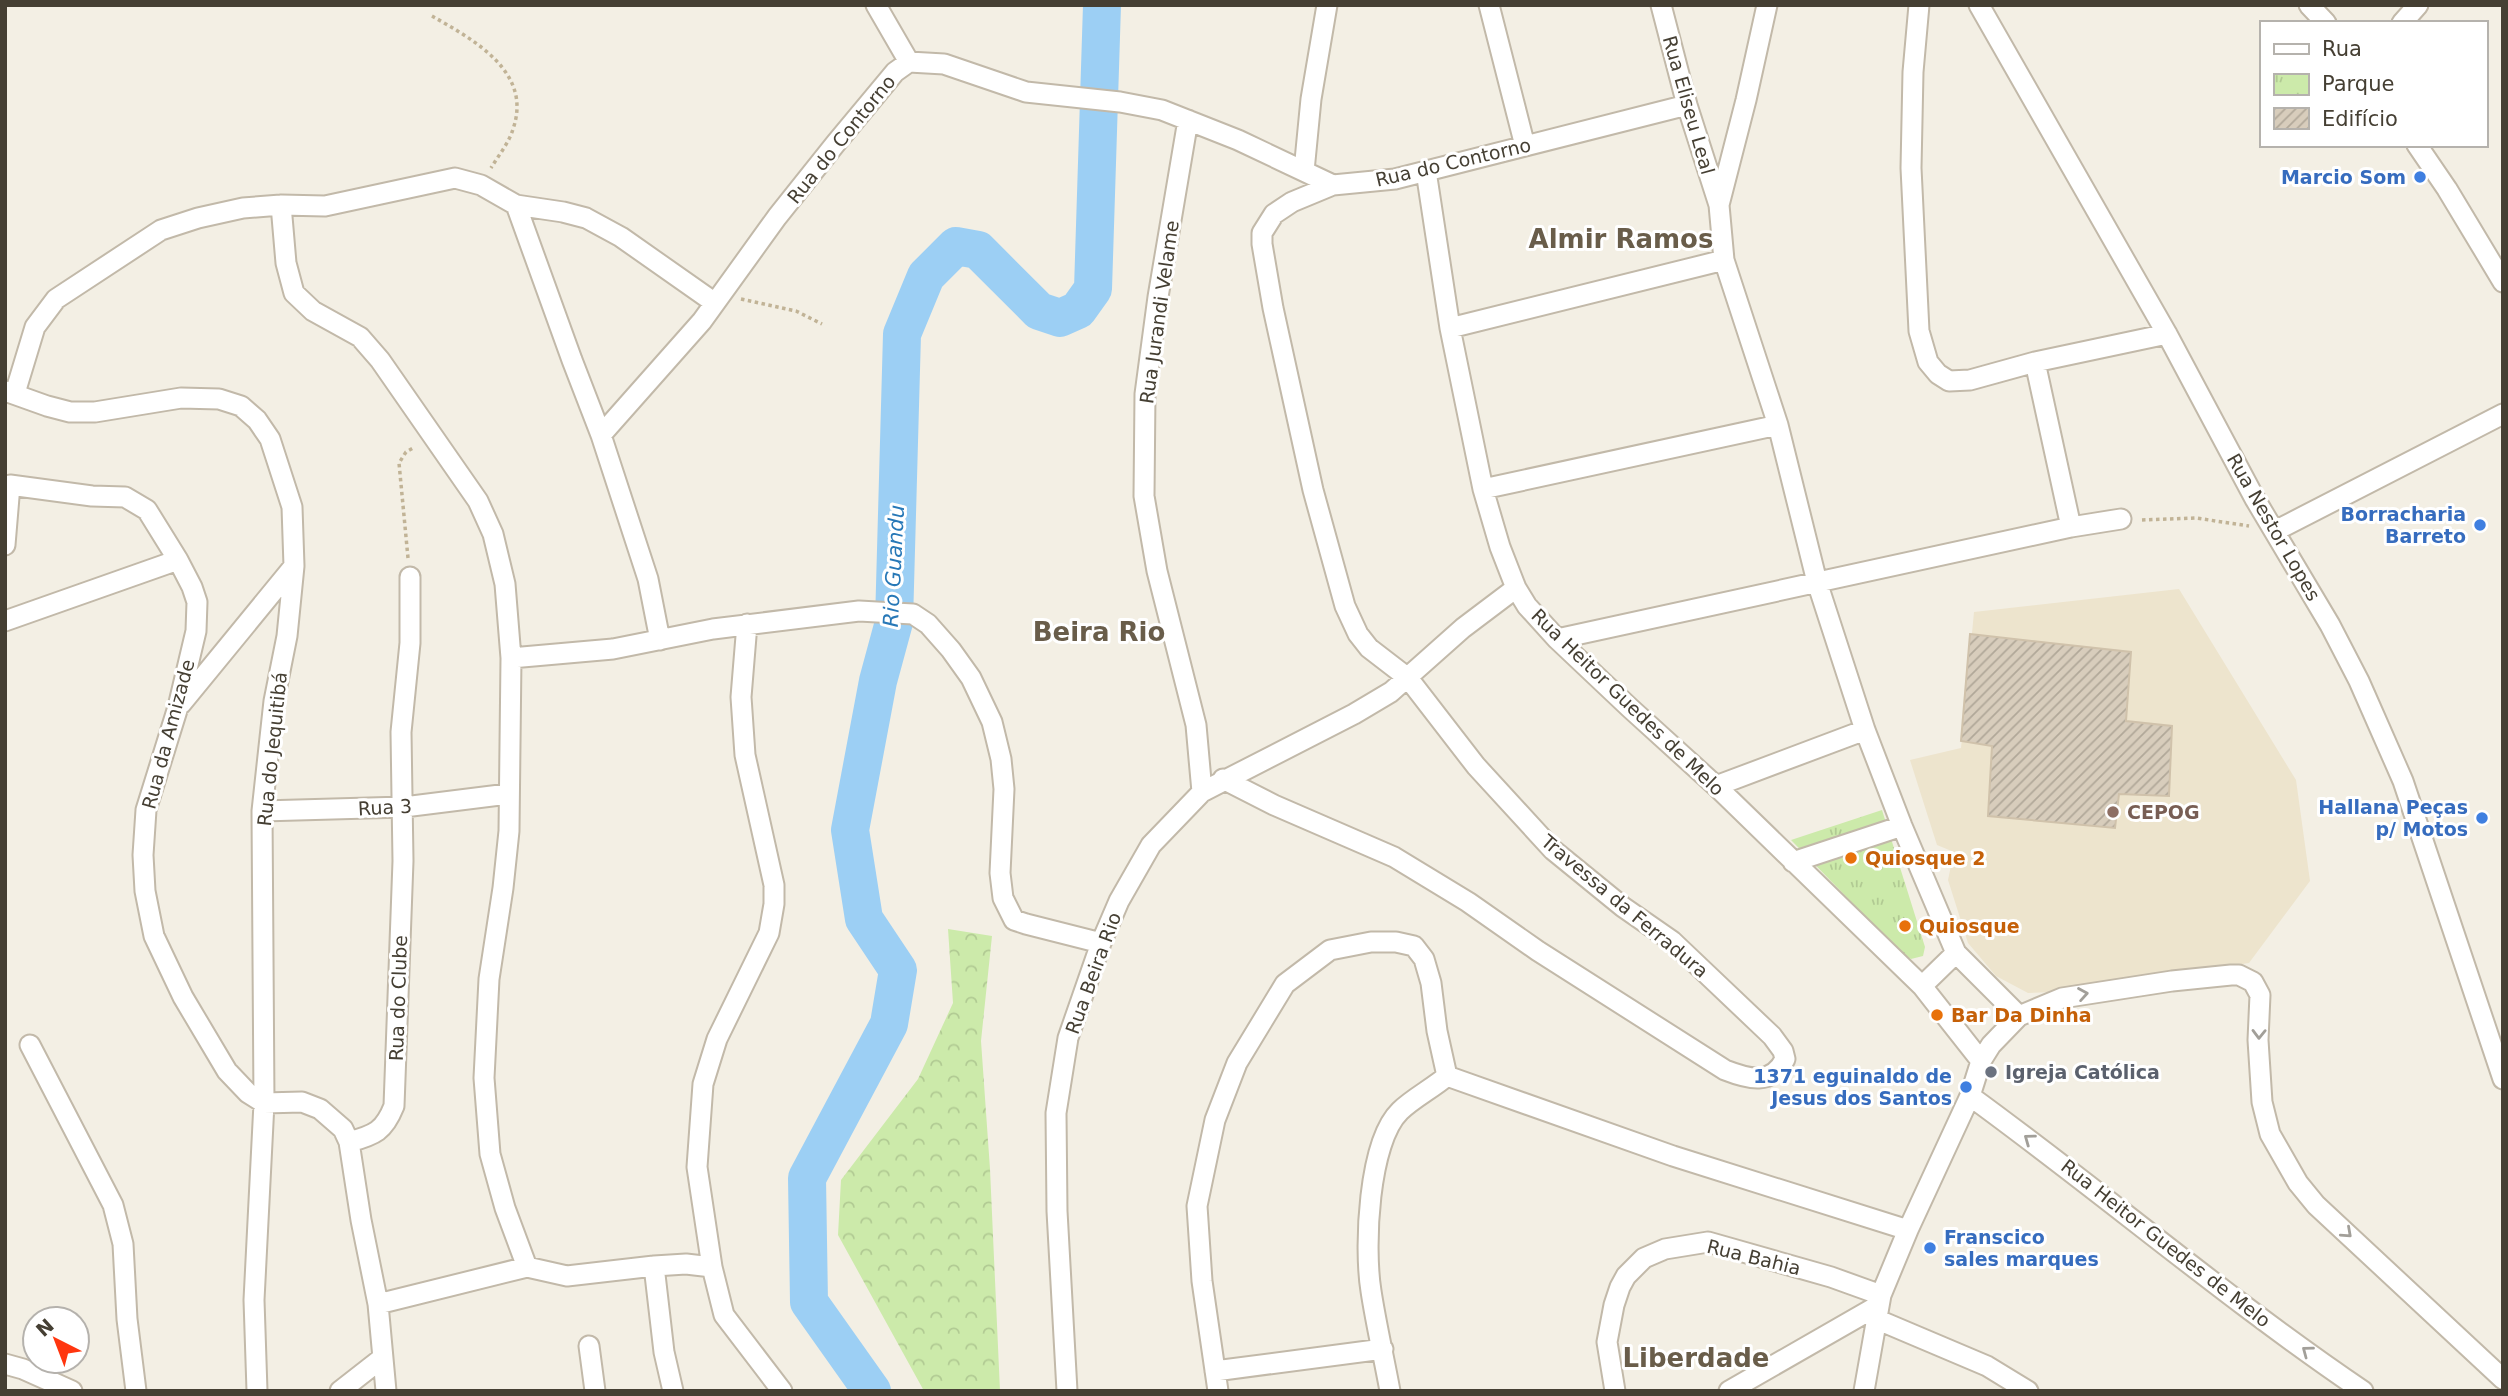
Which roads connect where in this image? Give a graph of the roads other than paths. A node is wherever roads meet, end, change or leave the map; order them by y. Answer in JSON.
{"nodes":[{"id":1,"x":876,"y":5,"type":"edge"},
{"id":2,"x":1327,"y":5,"type":"edge"},
{"id":3,"x":1489,"y":5,"type":"edge"},
{"id":4,"x":1661,"y":5,"type":"edge"},
{"id":5,"x":1767,"y":5,"type":"edge"},
{"id":6,"x":1919,"y":5,"type":"edge"},
{"id":7,"x":1979,"y":5,"type":"edge"},
{"id":8,"x":2309,"y":5,"type":"edge"},
{"id":9,"x":2418,"y":5,"type":"edge"},
{"id":10,"x":2324,"y":21,"type":"edge"},
{"id":11,"x":2404,"y":21,"type":"edge"},
{"id":12,"x":909,"y":62,"type":"junction"},
{"id":13,"x":1687,"y":105,"type":"junction"},
{"id":14,"x":1188,"y":120,"type":"junction"},
{"id":15,"x":1525,"y":146,"type":"junction"},
{"id":16,"x":2418,"y":147,"type":"edge"},
{"id":17,"x":1304,"y":171,"type":"junction"},
{"id":18,"x":1426,"y":171,"type":"junction"},
{"id":19,"x":1333,"y":185,"type":"junction"},
{"id":20,"x":281,"y":205,"type":"junction"},
{"id":21,"x":516,"y":205,"type":"junction"},
{"id":22,"x":1719,"y":205,"type":"junction"},
{"id":23,"x":1724,"y":260,"type":"junction"},
{"id":24,"x":2503,"y":282,"type":"edge"},
{"id":25,"x":718,"y":299,"type":"junction"},
{"id":26,"x":1450,"y":328,"type":"junction"},
{"id":27,"x":2167,"y":334,"type":"junction"},
{"id":28,"x":2035,"y":362,"type":"junction"},
{"id":29,"x":10,"y":392,"type":"edge"},
{"id":30,"x":2503,"y":414,"type":"edge"},
{"id":31,"x":1778,"y":425,"type":"junction"},
{"id":32,"x":601,"y":435,"type":"junction"},
{"id":33,"x":1482,"y":489,"type":"junction"},
{"id":34,"x":2121,"y":519,"type":"road end"},
{"id":35,"x":2071,"y":527,"type":"junction"},
{"id":36,"x":2275,"y":531,"type":"junction"},
{"id":37,"x":5,"y":545,"type":"edge"},
{"id":38,"x":178,"y":560,"type":"junction"},
{"id":39,"x":294,"y":566,"type":"junction"},
{"id":40,"x":410,"y":577,"type":"road end"},
{"id":41,"x":1816,"y":582,"type":"junction"},
{"id":42,"x":1516,"y":588,"type":"junction"},
{"id":43,"x":5,"y":621,"type":"edge"},
{"id":44,"x":747,"y":624,"type":"junction"},
{"id":45,"x":1557,"y":639,"type":"junction"},
{"id":46,"x":660,"y":640,"type":"junction"},
{"id":47,"x":511,"y":658,"type":"junction"},
{"id":48,"x":1408,"y":678,"type":"junction"},
{"id":49,"x":178,"y":707,"type":"junction"},
{"id":50,"x":1865,"y":730,"type":"junction"},
{"id":51,"x":1223,"y":779,"type":"junction"},
{"id":52,"x":1716,"y":786,"type":"junction"},
{"id":53,"x":1202,"y":792,"type":"junction"},
{"id":54,"x":508,"y":794,"type":"junction"},
{"id":55,"x":404,"y":807,"type":"junction"},
{"id":56,"x":262,"y":811,"type":"junction"},
{"id":57,"x":1902,"y":826,"type":"junction"},
{"id":58,"x":1793,"y":862,"type":"junction"},
{"id":59,"x":1101,"y":943,"type":"junction"},
{"id":60,"x":1956,"y":953,"type":"junction"},
{"id":61,"x":1922,"y":986,"type":"junction"},
{"id":62,"x":2019,"y":1016,"type":"junction"},
{"id":63,"x":30,"y":1045,"type":"dead end"},
{"id":64,"x":1982,"y":1061,"type":"junction"},
{"id":65,"x":1447,"y":1076,"type":"junction"},
{"id":66,"x":2503,"y":1079,"type":"edge"},
{"id":67,"x":1969,"y":1096,"type":"junction"},
{"id":68,"x":264,"y":1102,"type":"junction"},
{"id":69,"x":349,"y":1142,"type":"junction"},
{"id":70,"x":1908,"y":1230,"type":"junction"},
{"id":71,"x":654,"y":1266,"type":"junction"},
{"id":72,"x":527,"y":1267,"type":"junction"},
{"id":73,"x":712,"y":1267,"type":"junction"},
{"id":74,"x":378,"y":1304,"type":"junction"},
{"id":75,"x":1879,"y":1307,"type":"junction"},
{"id":76,"x":589,"y":1346,"type":"dead end"},
{"id":77,"x":1383,"y":1349,"type":"junction"},
{"id":78,"x":382,"y":1359,"type":"junction"},
{"id":79,"x":5,"y":1364,"type":"edge"},
{"id":80,"x":1214,"y":1371,"type":"junction"},
{"id":81,"x":2503,"y":1379,"type":"edge"},
{"id":82,"x":72,"y":1391,"type":"edge"},
{"id":83,"x":136,"y":1391,"type":"edge"},
{"id":84,"x":257,"y":1391,"type":"edge"},
{"id":85,"x":340,"y":1391,"type":"edge"},
{"id":86,"x":386,"y":1391,"type":"edge"},
{"id":87,"x":595,"y":1391,"type":"edge"},
{"id":88,"x":673,"y":1391,"type":"edge"},
{"id":89,"x":782,"y":1391,"type":"edge"},
{"id":90,"x":1067,"y":1391,"type":"edge"},
{"id":91,"x":1218,"y":1391,"type":"edge"},
{"id":92,"x":1390,"y":1391,"type":"edge"},
{"id":93,"x":1615,"y":1391,"type":"edge"},
{"id":94,"x":1729,"y":1391,"type":"edge"},
{"id":95,"x":1864,"y":1391,"type":"edge"},
{"id":96,"x":2028,"y":1391,"type":"edge"},
{"id":97,"x":2363,"y":1391,"type":"edge"}],
"edges":[{"from":1,"to":12,"type":"street"},
{"from":2,"to":17,"type":"street"},
{"from":3,"to":15,"type":"street"},
{"from":4,"to":13,"type":"street","name":"Rua Eliseu Leal"},
{"from":5,"to":22,"type":"street"},
{"from":6,"to":28,"type":"street"},
{"from":7,"to":27,"type":"street","name":"Rua Nestor Lopes"},
{"from":8,"to":10,"type":"street"},
{"from":9,"to":11,"type":"street"},
{"from":12,"to":14,"type":"street","name":"Rua do Contorno"},
{"from":12,"to":25,"type":"street","name":"Rua do Contorno"},
{"from":13,"to":15,"type":"street","name":"Rua do Contorno"},
{"from":13,"to":22,"type":"street","name":"Rua Eliseu Leal"},
{"from":14,"to":17,"type":"street","name":"Rua do Contorno"},
{"from":14,"to":53,"type":"street","name":"Rua Jurandi Velame"},
{"from":15,"to":18,"type":"street","name":"Rua do Contorno"},
{"from":16,"to":24,"type":"street"},
{"from":17,"to":19,"type":"street","name":"Rua do Contorno"},
{"from":18,"to":19,"type":"street","name":"Rua do Contorno"},
{"from":18,"to":26,"type":"street","name":"Rua Heitor Guedes de Melo"},
{"from":19,"to":48,"type":"street","name":"Travessa da Ferradura"},
{"from":20,"to":21,"type":"street"},
{"from":20,"to":29,"type":"street"},
{"from":20,"to":47,"type":"street"},
{"from":21,"to":25,"type":"street"},
{"from":21,"to":32,"type":"street"},
{"from":22,"to":23,"type":"street"},
{"from":23,"to":26,"type":"street"},
{"from":23,"to":31,"type":"street"},
{"from":25,"to":32,"type":"street","name":"Rua do Contorno"},
{"from":26,"to":33,"type":"street","name":"Rua Heitor Guedes de Melo"},
{"from":27,"to":28,"type":"street"},
{"from":27,"to":36,"type":"street","name":"Rua Nestor Lopes"},
{"from":28,"to":35,"type":"street"},
{"from":29,"to":39,"type":"street","name":"Rua do Jequitibá"},
{"from":30,"to":36,"type":"street"},
{"from":31,"to":33,"type":"street"},
{"from":31,"to":41,"type":"street"},
{"from":32,"to":46,"type":"street"},
{"from":33,"to":42,"type":"street","name":"Rua Heitor Guedes de Melo"},
{"from":34,"to":35,"type":"street"},
{"from":35,"to":41,"type":"street"},
{"from":36,"to":66,"type":"street","name":"Rua Nestor Lopes"},
{"from":37,"to":38,"type":"street","name":"Rua da Amizade"},
{"from":38,"to":43,"type":"street"},
{"from":38,"to":49,"type":"street","name":"Rua da Amizade"},
{"from":39,"to":49,"type":"street"},
{"from":39,"to":56,"type":"street","name":"Rua do Jequitibá"},
{"from":40,"to":55,"type":"street","name":"Rua do Clube"},
{"from":41,"to":45,"type":"street"},
{"from":41,"to":50,"type":"street"},
{"from":42,"to":45,"type":"street","name":"Rua Heitor Guedes de Melo"},
{"from":42,"to":48,"type":"street","name":"Rua Beira Rio"},
{"from":44,"to":46,"type":"street"},
{"from":44,"to":59,"type":"street"},
{"from":44,"to":73,"type":"street"},
{"from":45,"to":52,"type":"street","name":"Rua Heitor Guedes de Melo"},
{"from":46,"to":47,"type":"street"},
{"from":47,"to":54,"type":"street"},
{"from":48,"to":51,"type":"street","name":"Rua Beira Rio"},
{"from":48,"to":51,"type":"street","name":"Travessa da Ferradura"},
{"from":49,"to":68,"type":"street","name":"Rua da Amizade"},
{"from":50,"to":52,"type":"street"},
{"from":50,"to":57,"type":"street"},
{"from":51,"to":53,"type":"street","name":"Rua Beira Rio"},
{"from":52,"to":58,"type":"street","name":"Rua Heitor Guedes de Melo"},
{"from":53,"to":59,"type":"street","name":"Rua Beira Rio"},
{"from":54,"to":55,"type":"street","name":"Rua 3"},
{"from":54,"to":72,"type":"street"},
{"from":55,"to":56,"type":"street","name":"Rua 3"},
{"from":55,"to":69,"type":"street","name":"Rua do Clube"},
{"from":56,"to":68,"type":"street","name":"Rua do Jequitibá"},
{"from":57,"to":58,"type":"street"},
{"from":57,"to":60,"type":"street"},
{"from":58,"to":61,"type":"street","name":"Rua Heitor Guedes de Melo"},
{"from":59,"to":90,"type":"street","name":"Rua Beira Rio"},
{"from":60,"to":61,"type":"street"},
{"from":60,"to":62,"type":"street"},
{"from":61,"to":64,"type":"street","name":"Rua Heitor Guedes de Melo"},
{"from":62,"to":64,"type":"street"},
{"from":62,"to":81,"type":"street","one_way":true},
{"from":63,"to":83,"type":"street"},
{"from":64,"to":67,"type":"street"},
{"from":65,"to":70,"type":"street"},
{"from":65,"to":77,"type":"street"},
{"from":65,"to":80,"type":"street"},
{"from":67,"to":70,"type":"street"},
{"from":97,"to":67,"type":"street","name":"Rua Heitor Guedes de Melo","one_way":true},
{"from":68,"to":69,"type":"street"},
{"from":68,"to":84,"type":"street","name":"Rua do Jequitibá"},
{"from":69,"to":74,"type":"street"},
{"from":70,"to":75,"type":"street"},
{"from":71,"to":72,"type":"street"},
{"from":71,"to":73,"type":"street"},
{"from":71,"to":88,"type":"street"},
{"from":72,"to":74,"type":"street"},
{"from":73,"to":89,"type":"street"},
{"from":74,"to":78,"type":"street"},
{"from":75,"to":93,"type":"street","name":"Rua Bahia"},
{"from":75,"to":94,"type":"street"},
{"from":75,"to":95,"type":"street"},
{"from":75,"to":96,"type":"street","name":"Rua Bahia"},
{"from":76,"to":87,"type":"street"},
{"from":77,"to":80,"type":"street"},
{"from":77,"to":92,"type":"street"},
{"from":78,"to":85,"type":"street"},
{"from":78,"to":86,"type":"street"},
{"from":79,"to":82,"type":"street"},
{"from":80,"to":91,"type":"street"}]}
